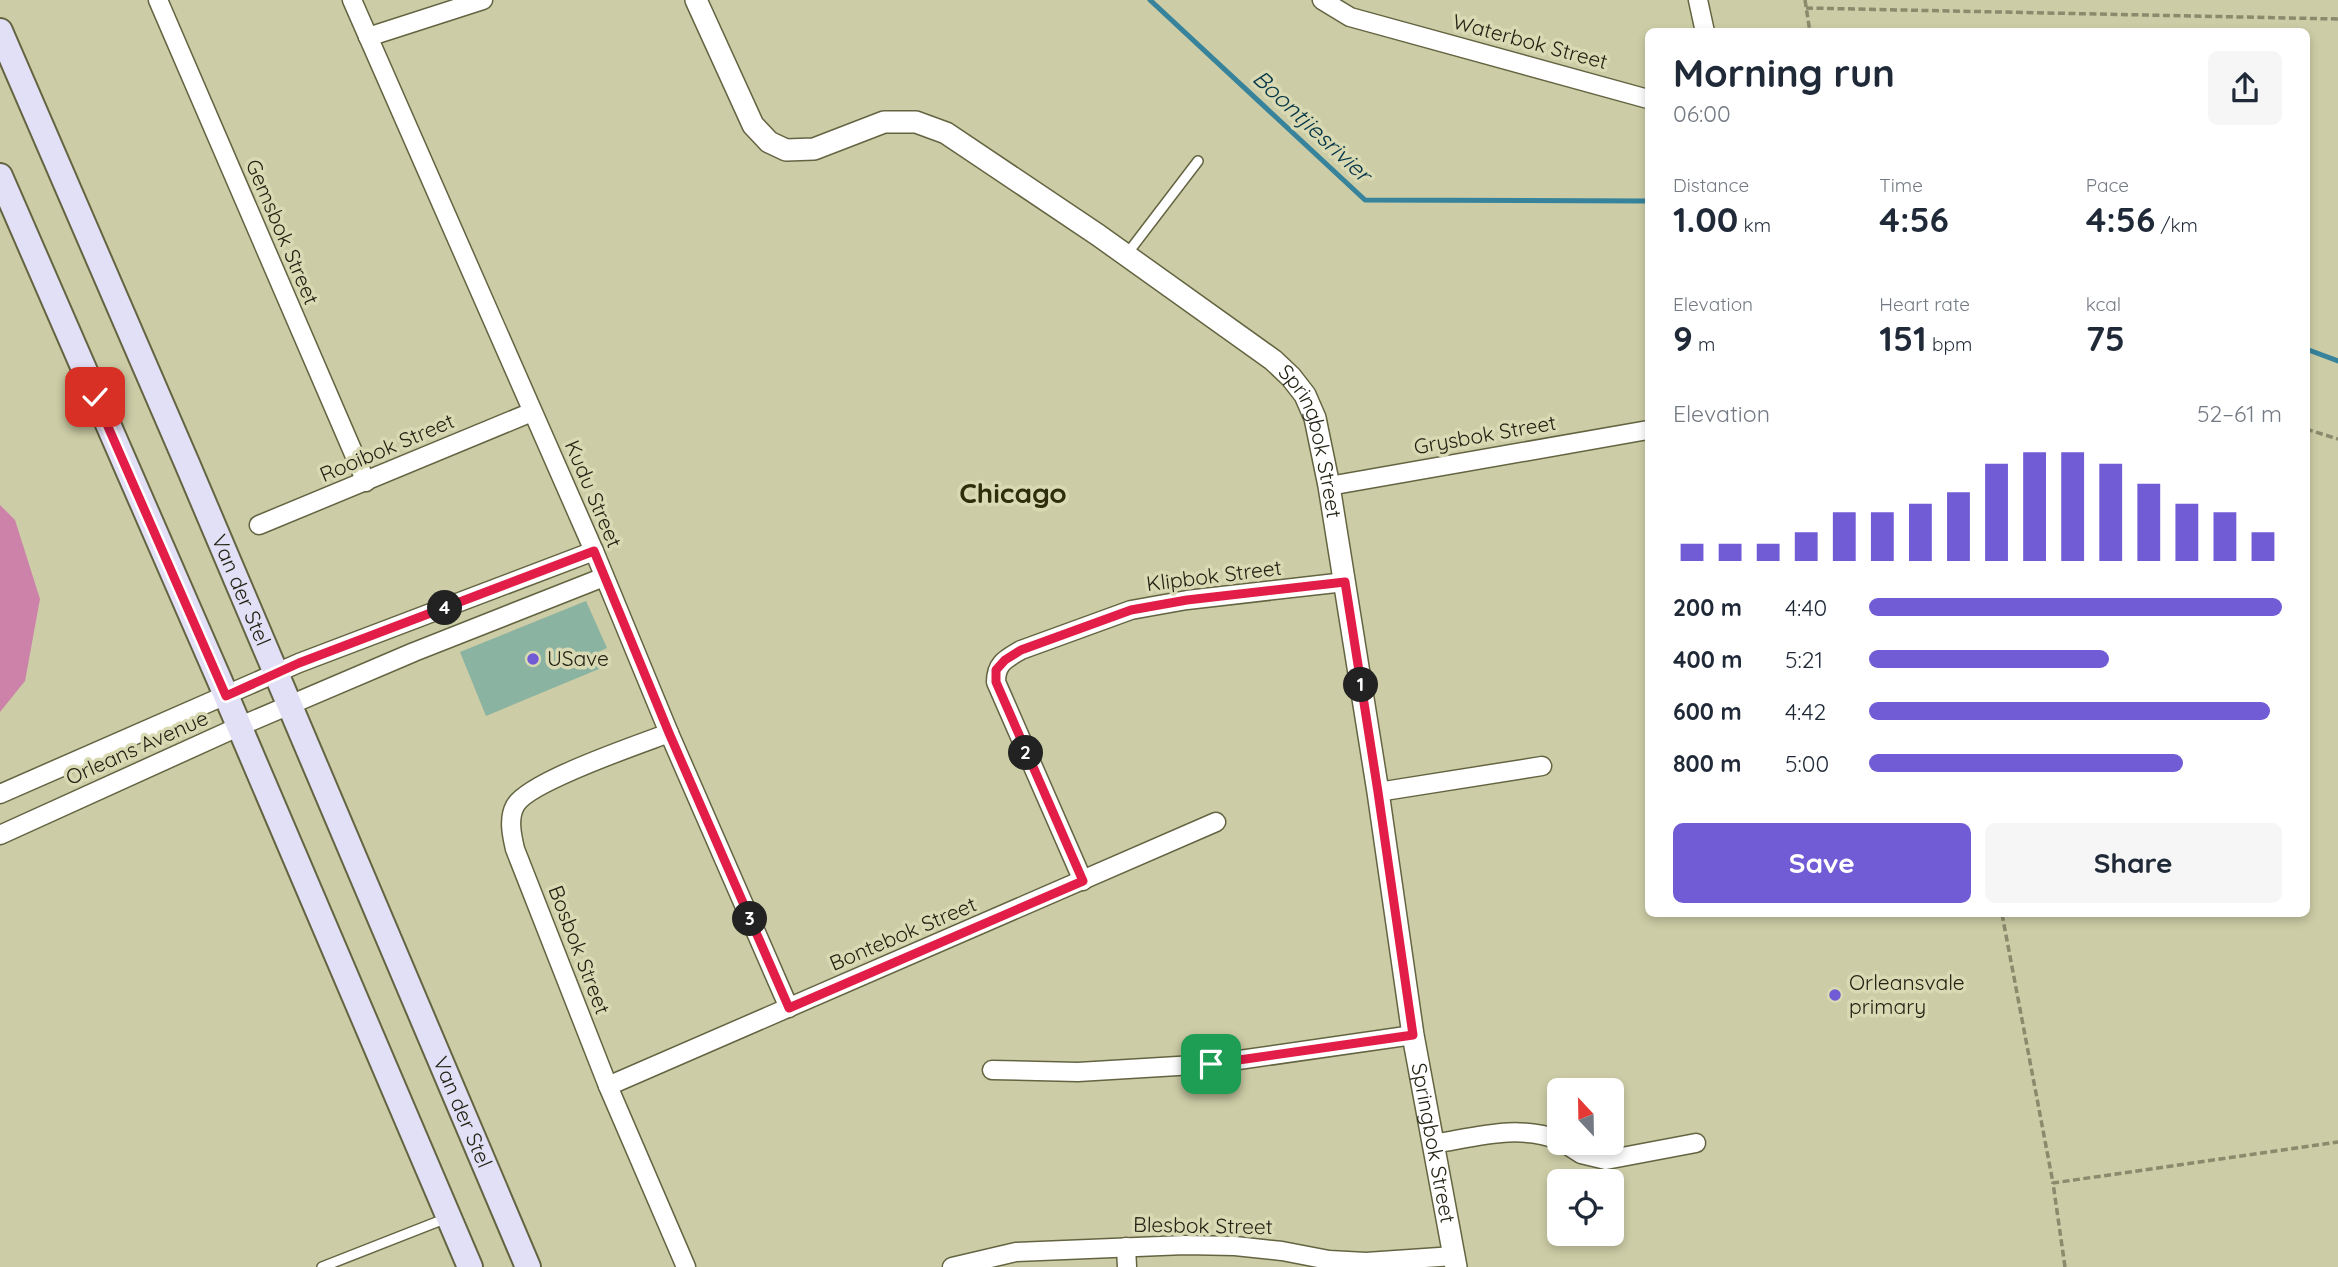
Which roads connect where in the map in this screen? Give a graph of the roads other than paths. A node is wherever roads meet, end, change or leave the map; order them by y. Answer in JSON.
{"nodes":[{"id":1,"x":158,"y":0,"type":"edge"},
{"id":2,"x":352,"y":0,"type":"edge"},
{"id":3,"x":483,"y":0,"type":"edge"},
{"id":4,"x":696,"y":0,"type":"edge"},
{"id":5,"x":1322,"y":0,"type":"edge"},
{"id":6,"x":1698,"y":0,"type":"edge"},
{"id":7,"x":1704,"y":28,"type":"edge"},
{"id":8,"x":0,"y":31,"type":"edge"},
{"id":9,"x":368,"y":37,"type":"junction"},
{"id":10,"x":1645,"y":98,"type":"edge"},
{"id":11,"x":1198,"y":161,"type":"dead end"},
{"id":12,"x":0,"y":176,"type":"edge"},
{"id":13,"x":1126,"y":255,"type":"junction"},
{"id":14,"x":532,"y":412,"type":"junction"},
{"id":15,"x":1645,"y":431,"type":"edge"},
{"id":16,"x":366,"y":482,"type":"junction"},
{"id":17,"x":1329,"y":486,"type":"junction"},
{"id":18,"x":259,"y":525,"type":"dead end"},
{"id":19,"x":594,"y":551,"type":"junction"},
{"id":20,"x":604,"y":578,"type":"junction"},
{"id":21,"x":1345,"y":582,"type":"junction"},
{"id":22,"x":276,"y":674,"type":"junction"},
{"id":23,"x":226,"y":696,"type":"junction"},
{"id":24,"x":290,"y":706,"type":"junction"},
{"id":25,"x":238,"y":727,"type":"junction"},
{"id":26,"x":669,"y":733,"type":"junction"},
{"id":27,"x":1542,"y":766,"type":"dead end"},
{"id":28,"x":1378,"y":792,"type":"junction"},
{"id":29,"x":0,"y":794,"type":"edge"},
{"id":30,"x":1216,"y":822,"type":"dead end"},
{"id":31,"x":0,"y":835,"type":"edge"},
{"id":32,"x":1083,"y":881,"type":"junction"},
{"id":33,"x":789,"y":1008,"type":"junction"},
{"id":34,"x":1413,"y":1035,"type":"junction"},
{"id":35,"x":992,"y":1070,"type":"dead end"},
{"id":36,"x":608,"y":1086,"type":"junction"},
{"id":37,"x":1547,"y":1136,"type":"edge"},
{"id":38,"x":1696,"y":1143,"type":"dead end"},
{"id":39,"x":1433,"y":1144,"type":"junction"},
{"id":40,"x":1585,"y":1155,"type":"edge"},
{"id":41,"x":448,"y":1217,"type":"junction"},
{"id":42,"x":1126,"y":1247,"type":"junction"},
{"id":43,"x":1282,"y":1259,"type":"edge"},
{"id":44,"x":1455,"y":1261,"type":"edge"},
{"id":45,"x":971,"y":1264,"type":"edge"},
{"id":46,"x":322,"y":1267,"type":"edge"},
{"id":47,"x":470,"y":1267,"type":"edge"},
{"id":48,"x":528,"y":1267,"type":"edge"},
{"id":49,"x":686,"y":1267,"type":"edge"},
{"id":50,"x":952,"y":1267,"type":"edge"},
{"id":51,"x":1127,"y":1267,"type":"edge"}],
"edges":[{"from":1,"to":16,"type":"street","name":"Gemsbok Street"},
{"from":2,"to":9,"type":"street","name":"Kudu Street"},
{"from":3,"to":9,"type":"street"},
{"from":4,"to":13,"type":"street","name":"Springbok Street"},
{"from":5,"to":10,"type":"street","name":"Waterbok Street"},
{"from":6,"to":7,"type":"street"},
{"from":8,"to":22,"type":"main road","name":"Van der Stel"},
{"from":9,"to":14,"type":"street","name":"Kudu Street"},
{"from":11,"to":13,"type":"lane"},
{"from":12,"to":23,"type":"main road"},
{"from":13,"to":17,"type":"street","name":"Springbok Street"},
{"from":14,"to":16,"type":"street","name":"Rooibok Street"},
{"from":14,"to":19,"type":"street","name":"Kudu Street"},
{"from":15,"to":17,"type":"street","name":"Grysbok Street"},
{"from":16,"to":18,"type":"street","name":"Rooibok Street"},
{"from":17,"to":21,"type":"street","name":"Springbok Street"},
{"from":19,"to":20,"type":"street","name":"Kudu Street"},
{"from":19,"to":22,"type":"street","name":"Orleans Avenue"},
{"from":20,"to":24,"type":"street","name":"Orleans Avenue"},
{"from":20,"to":26,"type":"street","name":"Kudu Street"},
{"from":21,"to":28,"type":"street","name":"Springbok Street"},
{"from":21,"to":32,"type":"street","name":"Klipbok Street"},
{"from":22,"to":23,"type":"street","name":"Orleans Avenue"},
{"from":22,"to":24,"type":"main road","name":"Van der Stel"},
{"from":23,"to":25,"type":"main road"},
{"from":23,"to":29,"type":"street","name":"Orleans Avenue"},
{"from":24,"to":25,"type":"street","name":"Orleans Avenue"},
{"from":24,"to":48,"type":"main road","name":"Van der Stel"},
{"from":25,"to":31,"type":"street","name":"Orleans Avenue"},
{"from":25,"to":41,"type":"main road"},
{"from":26,"to":33,"type":"street","name":"Kudu Street"},
{"from":26,"to":36,"type":"street","name":"Bosbok Street"},
{"from":27,"to":28,"type":"street"},
{"from":28,"to":34,"type":"street","name":"Springbok Street"},
{"from":30,"to":32,"type":"street","name":"Bontebok Street"},
{"from":32,"to":33,"type":"street","name":"Bontebok Street"},
{"from":33,"to":36,"type":"street","name":"Bontebok Street"},
{"from":34,"to":35,"type":"street"},
{"from":34,"to":39,"type":"street","name":"Springbok Street"},
{"from":36,"to":49,"type":"street","name":"Bosbok Street"},
{"from":37,"to":39,"type":"street"},
{"from":38,"to":40,"type":"street"},
{"from":39,"to":44,"type":"street","name":"Springbok Street"},
{"from":41,"to":46,"type":"lane"},
{"from":41,"to":47,"type":"main road"},
{"from":42,"to":43,"type":"street","name":"Blesbok Street"},
{"from":42,"to":45,"type":"street","name":"Blesbok Street"},
{"from":42,"to":51,"type":"street"},
{"from":43,"to":44,"type":"street","name":"Blesbok Street"},
{"from":45,"to":50,"type":"street","name":"Blesbok Street"}]}
